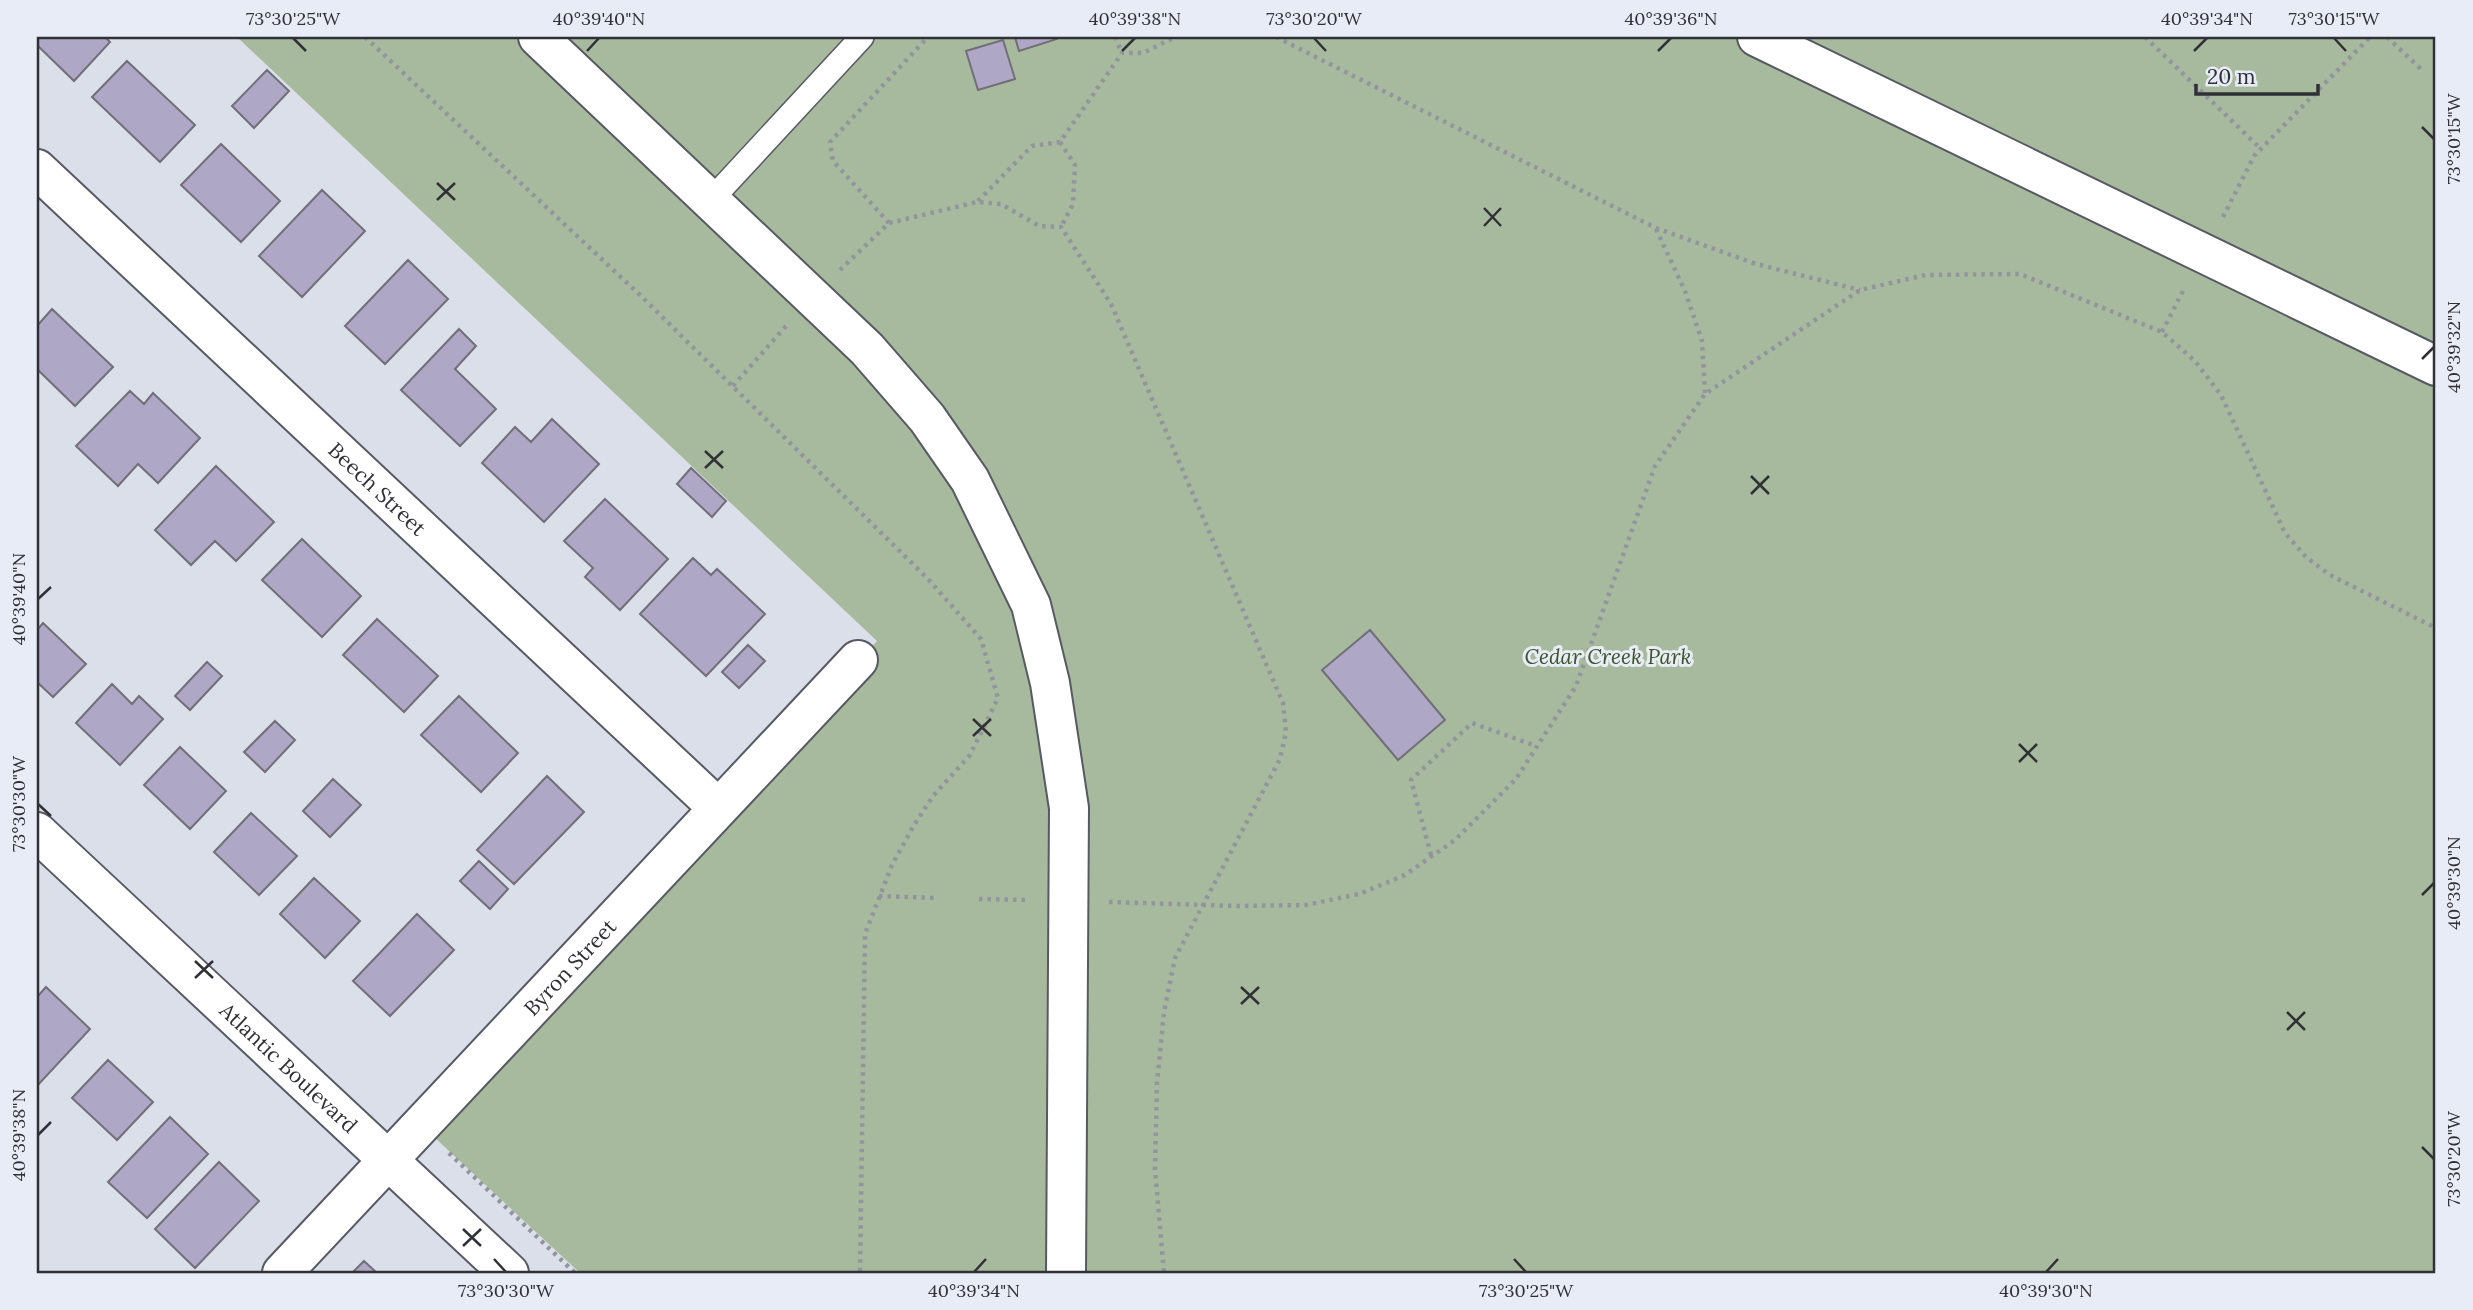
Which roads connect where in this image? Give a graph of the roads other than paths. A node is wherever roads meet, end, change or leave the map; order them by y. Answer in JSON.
{"nodes":[{"id":1,"x":538,"y":37,"type":"edge"},
{"id":2,"x":862,"y":37,"type":"edge"},
{"id":3,"x":1757,"y":37,"type":"edge"},
{"id":4,"x":37,"y":169,"type":"edge"},
{"id":5,"x":711,"y":200,"type":"junction"},
{"id":6,"x":2436,"y":366,"type":"edge"},
{"id":7,"x":858,"y":660,"type":"dead end"},
{"id":8,"x":718,"y":808,"type":"junction"},
{"id":9,"x":37,"y":832,"type":"edge"},
{"id":10,"x":389,"y":1159,"type":"junction"},
{"id":11,"x":282,"y":1273,"type":"edge"},
{"id":12,"x":509,"y":1273,"type":"edge"},
{"id":13,"x":1066,"y":1273,"type":"edge"}],
"edges":[{"from":1,"to":5,"type":"street"},
{"from":2,"to":5,"type":"lane"},
{"from":3,"to":6,"type":"street"},
{"from":4,"to":8,"type":"street","name":"Beech Street"},
{"from":5,"to":13,"type":"street"},
{"from":7,"to":8,"type":"street","name":"Byron Street"},
{"from":8,"to":10,"type":"street","name":"Byron Street"},
{"from":9,"to":10,"type":"street","name":"Atlantic Boulevard"},
{"from":10,"to":11,"type":"street","name":"Byron Street"},
{"from":10,"to":12,"type":"street","name":"Atlantic Boulevard"}]}
